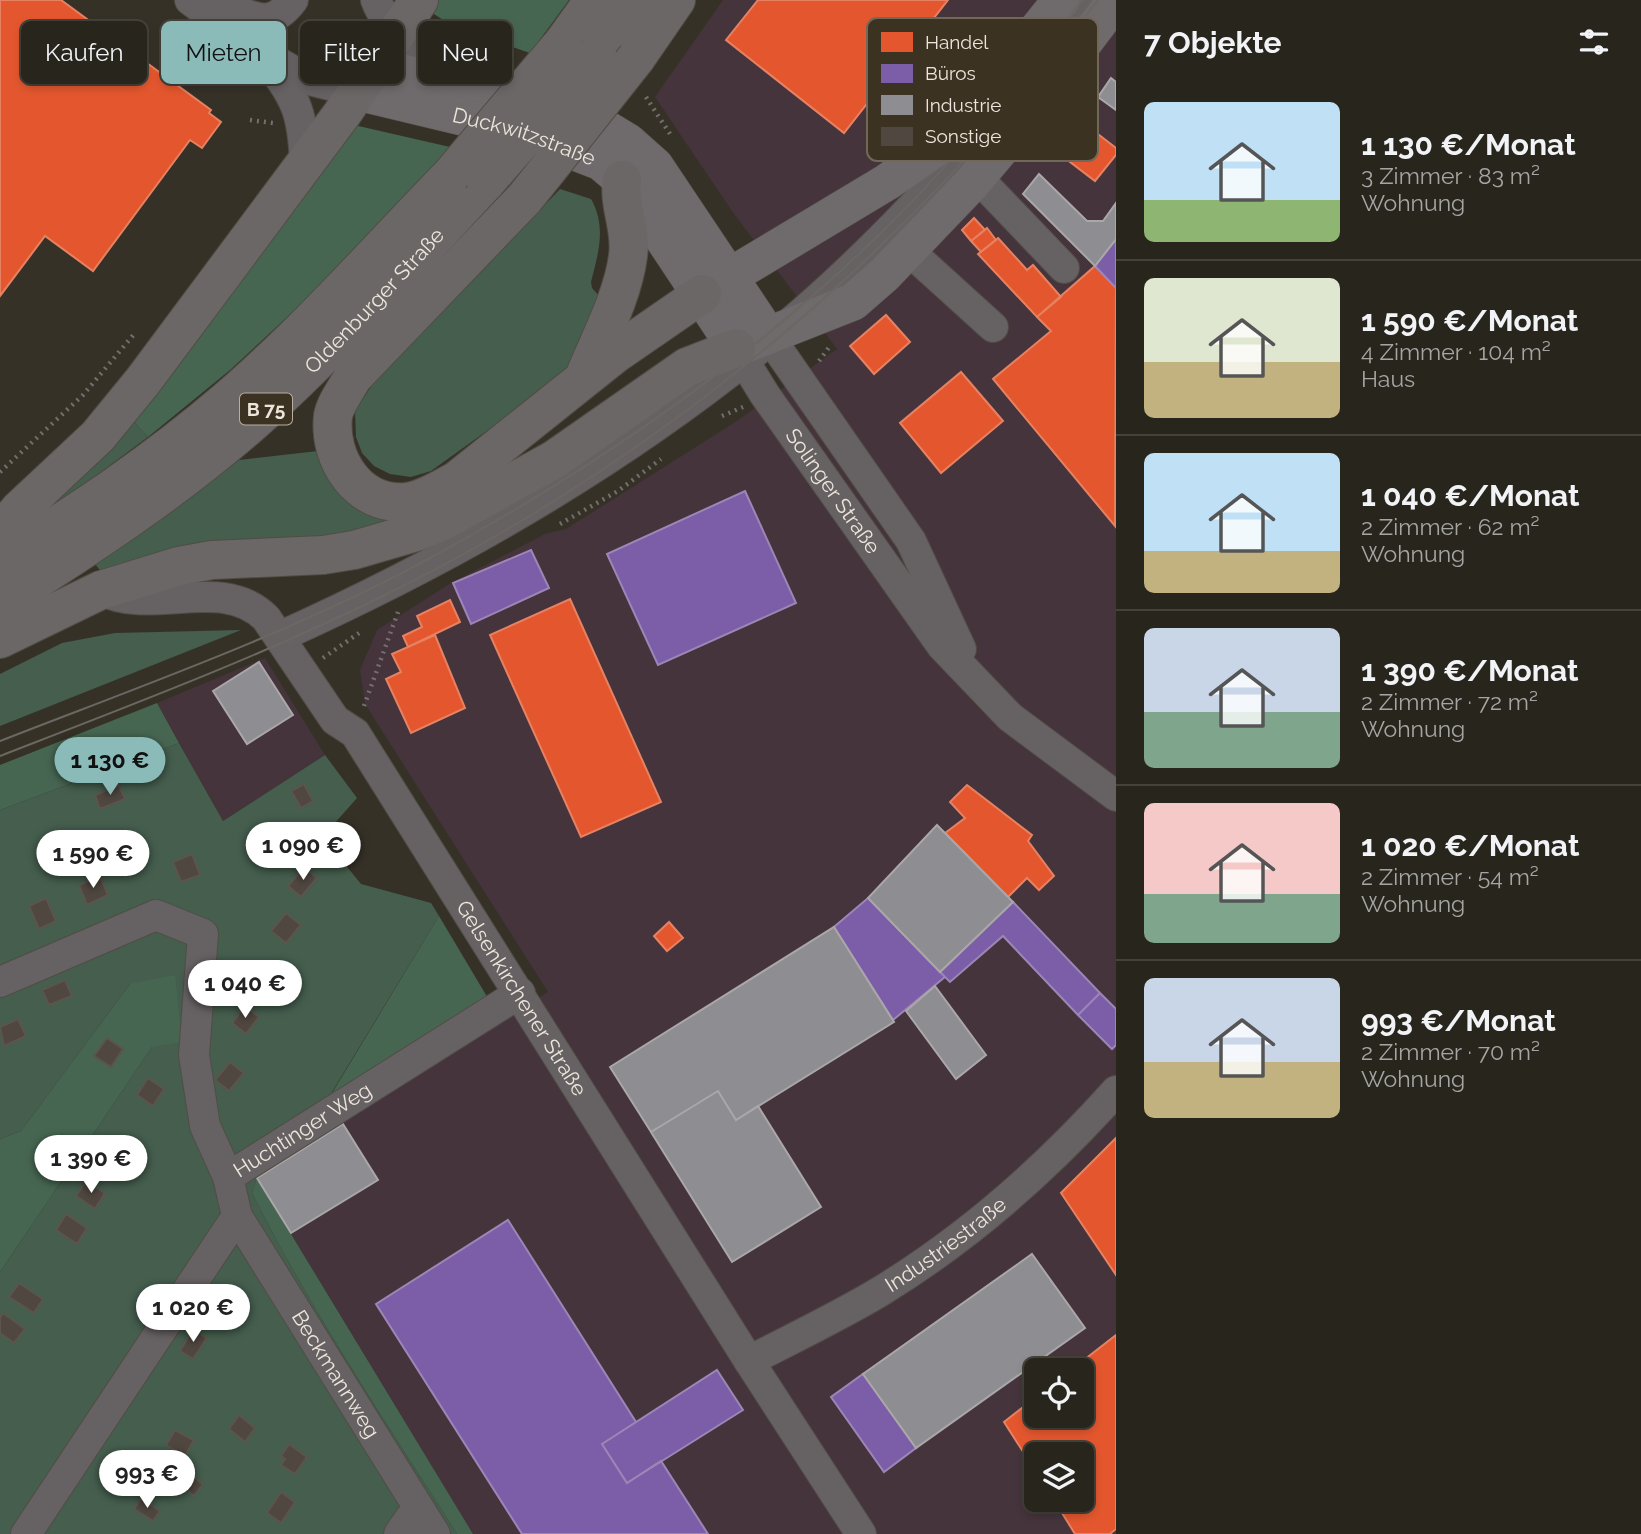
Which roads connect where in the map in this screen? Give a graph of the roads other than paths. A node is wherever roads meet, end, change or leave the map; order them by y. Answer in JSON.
{"nodes":[{"id":1,"x":266,"y":0,"type":"edge"},
{"id":2,"x":293,"y":0,"type":"edge"},
{"id":3,"x":376,"y":0,"type":"edge"},
{"id":4,"x":419,"y":0,"type":"edge"},
{"id":5,"x":594,"y":0,"type":"edge"},
{"id":6,"x":635,"y":0,"type":"edge"},
{"id":7,"x":676,"y":0,"type":"edge"},
{"id":8,"x":1061,"y":0,"type":"edge"},
{"id":9,"x":1088,"y":0,"type":"edge"},
{"id":10,"x":1116,"y":0,"type":"edge"},
{"id":11,"x":217,"y":3,"type":"edge"},
{"id":12,"x":1047,"y":18,"type":"edge"},
{"id":13,"x":1074,"y":18,"type":"edge"},
{"id":14,"x":232,"y":21,"type":"edge"},
{"id":15,"x":386,"y":21,"type":"edge"},
{"id":16,"x":404,"y":22,"type":"edge"},
{"id":17,"x":1098,"y":24,"type":"edge"},
{"id":18,"x":404,"y":38,"type":"edge"},
{"id":19,"x":580,"y":48,"type":"junction"},
{"id":20,"x":404,"y":82,"type":"edge"},
{"id":21,"x":286,"y":84,"type":"edge"},
{"id":22,"x":362,"y":84,"type":"edge"},
{"id":23,"x":381,"y":84,"type":"edge"},
{"id":24,"x":501,"y":86,"type":"junction"},
{"id":25,"x":917,"y":161,"type":"edge"},
{"id":26,"x":957,"y":161,"type":"edge"},
{"id":27,"x":991,"y":161,"type":"edge"},
{"id":28,"x":305,"y":164,"type":"junction"},
{"id":29,"x":977,"y":177,"type":"junction"},
{"id":30,"x":469,"y":178,"type":"junction"},
{"id":31,"x":622,"y":180,"type":"junction"},
{"id":32,"x":908,"y":250,"type":"junction"},
{"id":33,"x":1064,"y":268,"type":"dead end"},
{"id":34,"x":717,"y":285,"type":"junction"},
{"id":35,"x":993,"y":327,"type":"dead end"},
{"id":36,"x":760,"y":342,"type":"junction"},
{"id":37,"x":584,"y":377,"type":"junction"},
{"id":38,"x":0,"y":533,"type":"edge"},
{"id":39,"x":0,"y":561,"type":"edge"},
{"id":40,"x":101,"y":590,"type":"junction"},
{"id":41,"x":0,"y":603,"type":"edge"},
{"id":42,"x":279,"y":638,"type":"junction"},
{"id":43,"x":0,"y":639,"type":"edge"},
{"id":44,"x":1116,"y":796,"type":"edge"},
{"id":45,"x":0,"y":982,"type":"edge"},
{"id":46,"x":520,"y":993,"type":"junction"},
{"id":47,"x":1116,"y":1091,"type":"edge"},
{"id":48,"x":228,"y":1177,"type":"junction"},
{"id":49,"x":237,"y":1216,"type":"junction"},
{"id":50,"x":748,"y":1361,"type":"junction"},
{"id":51,"x":418,"y":1507,"type":"junction"},
{"id":52,"x":26,"y":1534,"type":"edge"},
{"id":53,"x":399,"y":1534,"type":"edge"},
{"id":54,"x":435,"y":1534,"type":"edge"},
{"id":55,"x":862,"y":1534,"type":"edge"}],
"edges":[{"from":1,"to":11,"type":"street"},
{"from":2,"to":11,"type":"street"},
{"from":3,"to":15,"type":"street"},
{"from":4,"to":16,"type":"highway"},
{"from":5,"to":19,"type":"highway","name":"Oldenburger Straße","number":"B 75"},
{"from":6,"to":19,"type":"highway","name":"Oldenburger Straße","number":"B 75"},
{"from":7,"to":37,"type":"highway","bridge":true},
{"from":8,"to":12,"type":"main road"},
{"from":9,"to":13,"type":"street"},
{"from":10,"to":17,"type":"main road"},
{"from":11,"to":14,"type":"street","name":"Duckwitzstraße"},
{"from":18,"to":24,"type":"street","name":"Duckwitzstraße"},
{"from":19,"to":30,"type":"highway","name":"Oldenburger Straße","number":"B 75","bridge":true},
{"from":20,"to":24,"type":"main road","name":"Duckwitzstraße"},
{"from":21,"to":28,"type":"street","name":"Duckwitzstraße"},
{"from":22,"to":28,"type":"highway"},
{"from":23,"to":31,"type":"main road","name":"Duckwitzstraße"},
{"from":24,"to":34,"type":"main road","name":"Duckwitzstraße"},
{"from":25,"to":34,"type":"main road"},
{"from":26,"to":36,"type":"street"},
{"from":27,"to":29,"type":"main road"},
{"from":28,"to":38,"type":"highway"},
{"from":29,"to":32,"type":"main road"},
{"from":29,"to":33,"type":"street"},
{"from":30,"to":39,"type":"highway","name":"Oldenburger Straße","number":"B 75"},
{"from":30,"to":41,"type":"highway","name":"Oldenburger Straße","number":"B 75"},
{"from":31,"to":34,"type":"main road","name":"Duckwitzstraße"},
{"from":31,"to":37,"type":"highway"},
{"from":32,"to":35,"type":"street"},
{"from":32,"to":36,"type":"main road"},
{"from":34,"to":36,"type":"main road","name":"Solinger Straße"},
{"from":34,"to":37,"type":"highway"},
{"from":36,"to":40,"type":"highway"},
{"from":36,"to":42,"type":"street"},
{"from":36,"to":44,"type":"street","name":"Solinger Straße"},
{"from":40,"to":42,"type":"street","name":"Gelsenkirchener Straße"},
{"from":40,"to":43,"type":"highway"},
{"from":42,"to":46,"type":"street","name":"Gelsenkirchener Straße"},
{"from":45,"to":48,"type":"street"},
{"from":46,"to":48,"type":"street","name":"Huchtinger Weg"},
{"from":46,"to":50,"type":"street","name":"Gelsenkirchener Straße"},
{"from":47,"to":50,"type":"street","name":"Industriestraße"},
{"from":48,"to":49,"type":"street","name":"Huchtinger Weg"},
{"from":49,"to":51,"type":"street","name":"Beckmannweg"},
{"from":49,"to":52,"type":"street"},
{"from":50,"to":55,"type":"street","name":"Gelsenkirchener Straße"},
{"from":51,"to":53,"type":"street"},
{"from":51,"to":54,"type":"street","name":"Beckmannweg"}]}
